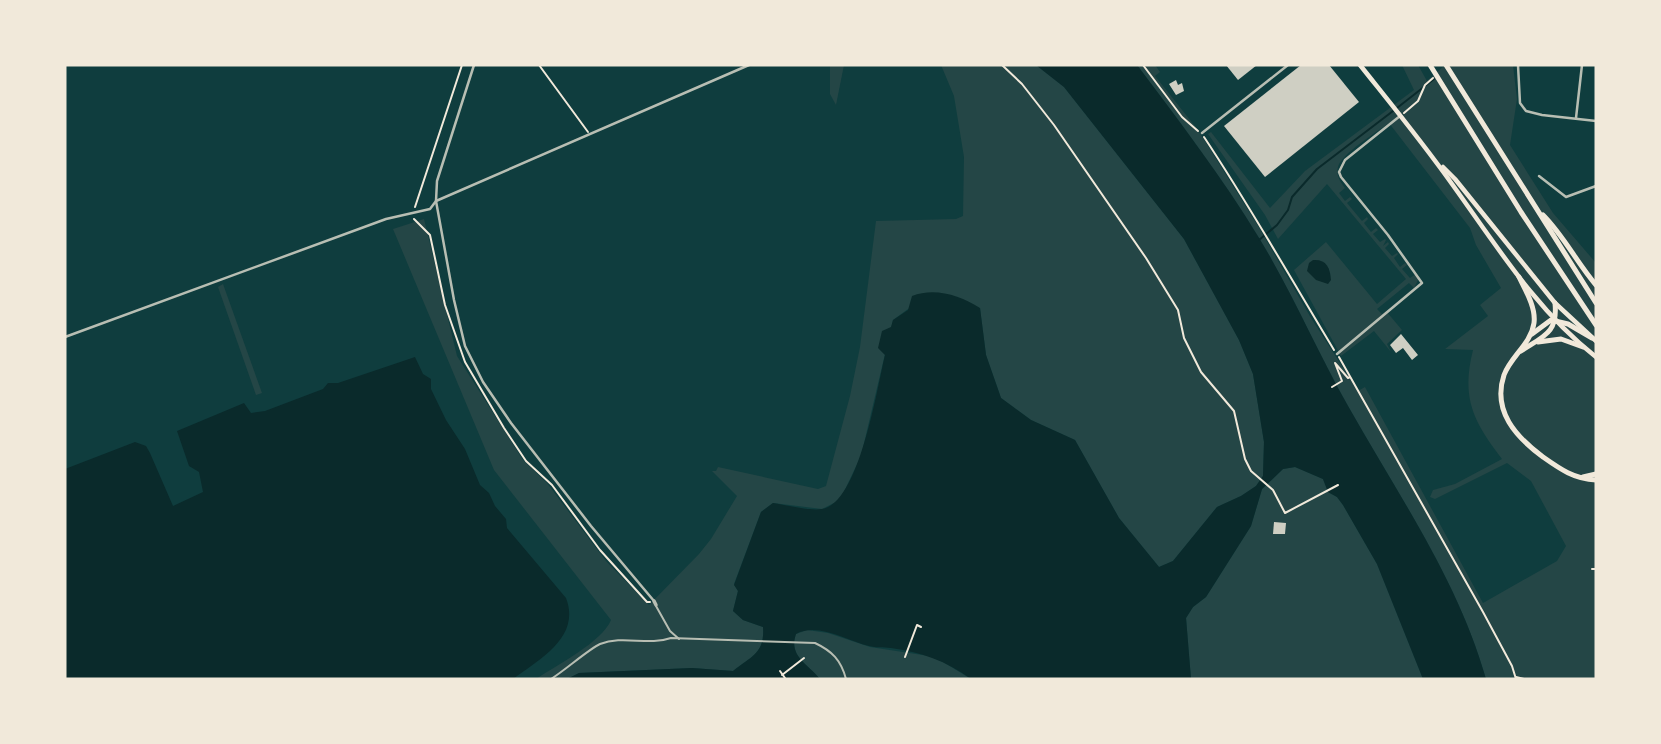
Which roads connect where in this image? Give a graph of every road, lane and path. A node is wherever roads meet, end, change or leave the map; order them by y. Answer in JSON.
{"nodes":[{"id":1,"x":462,"y":65,"type":"edge"},
{"id":2,"x":474,"y":65,"type":"edge"},
{"id":3,"x":539,"y":65,"type":"edge"},
{"id":4,"x":749,"y":65,"type":"edge"},
{"id":5,"x":1002,"y":65,"type":"edge"},
{"id":6,"x":1143,"y":65,"type":"edge"},
{"id":7,"x":1289,"y":65,"type":"edge"},
{"id":8,"x":1360,"y":65,"type":"edge"},
{"id":9,"x":1430,"y":65,"type":"edge"},
{"id":10,"x":1518,"y":65,"type":"edge"},
{"id":11,"x":1582,"y":65,"type":"edge"},
{"id":12,"x":1447,"y":67,"type":"edge"},
{"id":13,"x":1423,"y":91,"type":"dead end"},
{"id":14,"x":1400,"y":116,"type":"junction"},
{"id":15,"x":1576,"y":118,"type":"junction"},
{"id":16,"x":1596,"y":121,"type":"edge"},
{"id":17,"x":1202,"y":132,"type":"junction"},
{"id":18,"x":589,"y":134,"type":"junction"},
{"id":19,"x":1433,"y":157,"type":"junction"},
{"id":20,"x":1539,"y":176,"type":"dead end"},
{"id":21,"x":1596,"y":186,"type":"edge"},
{"id":22,"x":436,"y":201,"type":"junction"},
{"id":23,"x":1534,"y":207,"type":"junction"},
{"id":24,"x":413,"y":213,"type":"junction"},
{"id":25,"x":1519,"y":278,"type":"junction"},
{"id":26,"x":1596,"y":285,"type":"edge"},
{"id":27,"x":1555,"y":303,"type":"junction"},
{"id":28,"x":1596,"y":303,"type":"edge"},
{"id":29,"x":1556,"y":320,"type":"junction"},
{"id":30,"x":1596,"y":325,"type":"edge"},
{"id":31,"x":1530,"y":336,"type":"junction"},
{"id":32,"x":65,"y":337,"type":"edge"},
{"id":33,"x":1594,"y":340,"type":"edge"},
{"id":34,"x":1535,"y":342,"type":"junction"},
{"id":35,"x":1583,"y":347,"type":"junction"},
{"id":36,"x":1518,"y":353,"type":"junction"},
{"id":37,"x":1337,"y":354,"type":"junction"},
{"id":38,"x":1596,"y":357,"type":"edge"},
{"id":39,"x":1350,"y":377,"type":"junction"},
{"id":40,"x":1332,"y":387,"type":"dead end"},
{"id":41,"x":1596,"y":474,"type":"edge"},
{"id":42,"x":1580,"y":478,"type":"junction"},
{"id":43,"x":1596,"y":480,"type":"edge"},
{"id":44,"x":1338,"y":485,"type":"dead end"},
{"id":45,"x":1592,"y":569,"type":"dead end"},
{"id":46,"x":1596,"y":569,"type":"edge"},
{"id":47,"x":655,"y":603,"type":"junction"},
{"id":48,"x":917,"y":625,"type":"dead end"},
{"id":49,"x":680,"y":639,"type":"junction"},
{"id":50,"x":905,"y":657,"type":"dead end"},
{"id":51,"x":804,"y":658,"type":"dead end"},
{"id":52,"x":780,"y":671,"type":"dead end"},
{"id":53,"x":782,"y":675,"type":"junction"},
{"id":54,"x":785,"y":678,"type":"edge"},
{"id":55,"x":1516,"y":678,"type":"edge"},
{"id":56,"x":551,"y":679,"type":"edge"},
{"id":57,"x":846,"y":679,"type":"edge"},
{"id":58,"x":1524,"y":679,"type":"edge"}],
"edges":[{"from":1,"to":24,"type":"path"},
{"from":2,"to":22,"type":"street"},
{"from":3,"to":18,"type":"path"},
{"from":4,"to":18,"type":"street"},
{"from":5,"to":44,"type":"path"},
{"from":6,"to":17,"type":"path"},
{"from":7,"to":17,"type":"street"},
{"from":8,"to":14,"type":"main road"},
{"from":9,"to":30,"type":"highway"},
{"from":10,"to":15,"type":"street"},
{"from":11,"to":15,"type":"street"},
{"from":12,"to":23,"type":"highway"},
{"from":13,"to":14,"type":"path"},
{"from":14,"to":19,"type":"main road"},
{"from":14,"to":37,"type":"street"},
{"from":15,"to":16,"type":"street"},
{"from":17,"to":37,"type":"path"},
{"from":18,"to":22,"type":"street"},
{"from":19,"to":25,"type":"main road"},
{"from":19,"to":27,"type":"main road"},
{"from":20,"to":21,"type":"street"},
{"from":22,"to":24,"type":"street"},
{"from":22,"to":47,"type":"street"},
{"from":23,"to":26,"type":"highway"},
{"from":23,"to":28,"type":"highway"},
{"from":24,"to":32,"type":"street"},
{"from":24,"to":47,"type":"path"},
{"from":25,"to":29,"type":"main road"},
{"from":25,"to":31,"type":"highway"},
{"from":27,"to":29,"type":"highway"},
{"from":27,"to":33,"type":"main road"},
{"from":29,"to":31,"type":"highway"},
{"from":29,"to":33,"type":"highway"},
{"from":29,"to":34,"type":"highway"},
{"from":29,"to":35,"type":"main road"},
{"from":31,"to":36,"type":"highway"},
{"from":34,"to":35,"type":"highway"},
{"from":34,"to":36,"type":"highway"},
{"from":35,"to":38,"type":"main road"},
{"from":36,"to":42,"type":"highway"},
{"from":37,"to":39,"type":"path"},
{"from":39,"to":40,"type":"path"},
{"from":39,"to":55,"type":"path"},
{"from":41,"to":42,"type":"highway"},
{"from":42,"to":43,"type":"highway"},
{"from":45,"to":46,"type":"path"},
{"from":47,"to":49,"type":"lane"},
{"from":48,"to":50,"type":"path"},
{"from":49,"to":56,"type":"lane"},
{"from":49,"to":57,"type":"lane"},
{"from":51,"to":53,"type":"path"},
{"from":52,"to":53,"type":"path"},
{"from":53,"to":54,"type":"path"},
{"from":55,"to":58,"type":"path"}]}
